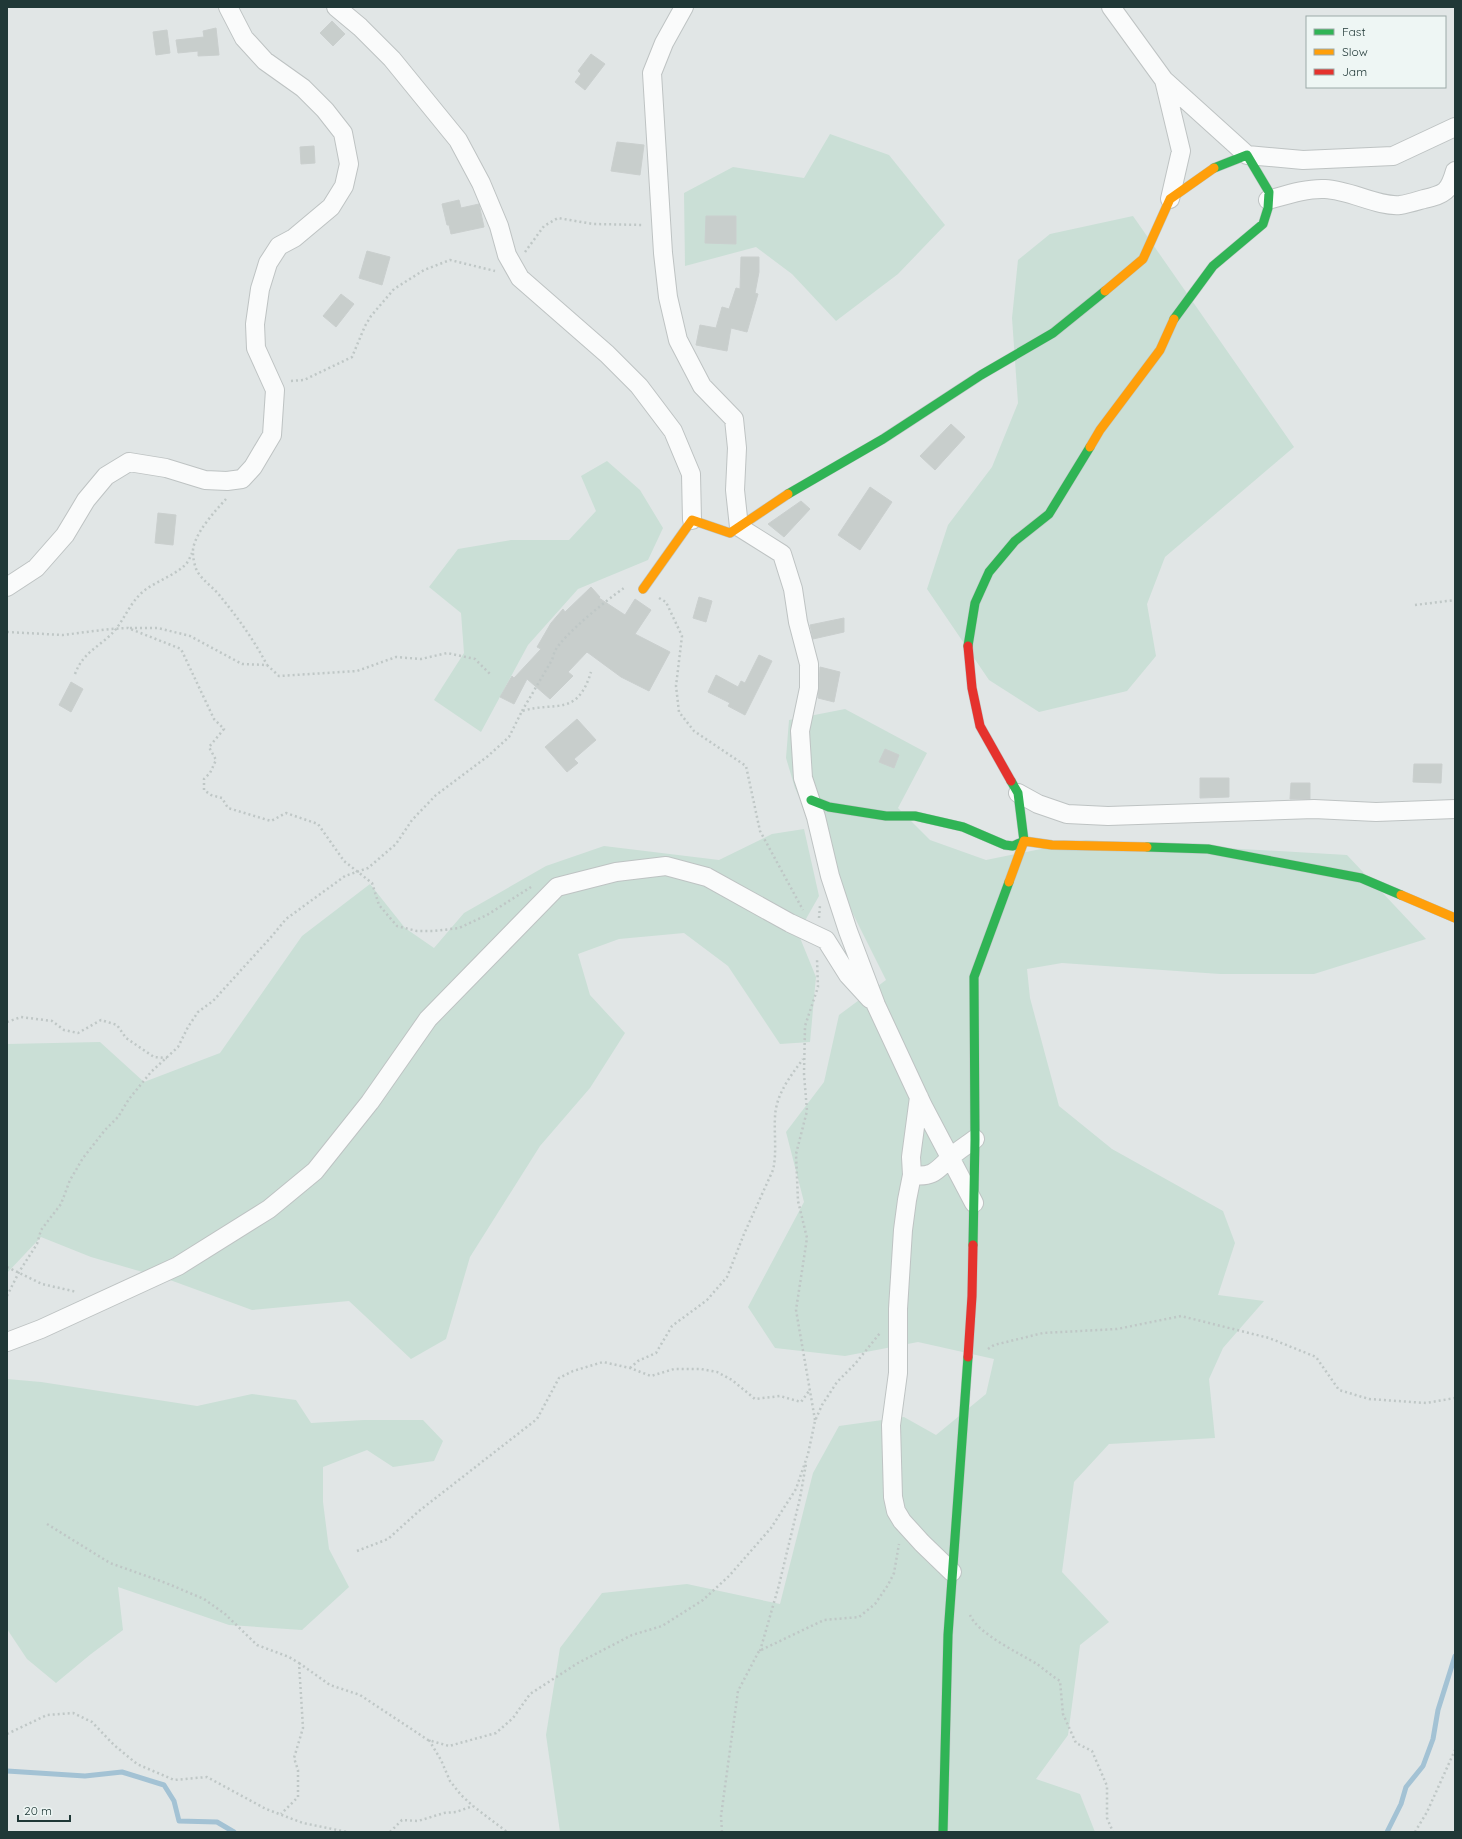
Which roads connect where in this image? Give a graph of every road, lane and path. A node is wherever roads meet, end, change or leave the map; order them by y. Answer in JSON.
{"nodes":[{"id":1,"x":228,"y":7,"type":"edge"},
{"id":2,"x":336,"y":7,"type":"edge"},
{"id":3,"x":684,"y":7,"type":"edge"},
{"id":4,"x":1111,"y":7,"type":"edge"},
{"id":5,"x":1164,"y":80,"type":"junction"},
{"id":6,"x":1455,"y":127,"type":"edge"},
{"id":7,"x":1247,"y":155,"type":"junction"},
{"id":8,"x":1455,"y":171,"type":"edge"},
{"id":9,"x":1170,"y":199,"type":"junction"},
{"id":10,"x":1268,"y":200,"type":"junction"},
{"id":11,"x":645,"y":225,"type":"dead end"},
{"id":12,"x":514,"y":268,"type":"junction"},
{"id":13,"x":267,"y":374,"type":"junction"},
{"id":14,"x":240,"y":479,"type":"junction"},
{"id":15,"x":692,"y":520,"type":"junction"},
{"id":16,"x":739,"y":527,"type":"junction"},
{"id":17,"x":192,"y":552,"type":"junction"},
{"id":18,"x":7,"y":587,"type":"edge"},
{"id":19,"x":643,"y":589,"type":"junction"},
{"id":20,"x":1455,"y":600,"type":"edge"},
{"id":21,"x":1415,"y":605,"type":"dead end"},
{"id":22,"x":116,"y":628,"type":"junction"},
{"id":23,"x":128,"y":628,"type":"junction"},
{"id":24,"x":7,"y":632,"type":"edge"},
{"id":25,"x":267,"y":665,"type":"junction"},
{"id":26,"x":591,"y":672,"type":"dead end"},
{"id":27,"x":75,"y":674,"type":"dead end"},
{"id":28,"x":490,"y":674,"type":"dead end"},
{"id":29,"x":522,"y":711,"type":"junction"},
{"id":30,"x":1018,"y":793,"type":"junction"},
{"id":31,"x":810,"y":800,"type":"junction"},
{"id":32,"x":1455,"y":809,"type":"edge"},
{"id":33,"x":1024,"y":841,"type":"junction"},
{"id":34,"x":358,"y":872,"type":"junction"},
{"id":35,"x":536,"y":885,"type":"dead end"},
{"id":36,"x":820,"y":898,"type":"dead end"},
{"id":37,"x":1455,"y":918,"type":"edge"},
{"id":38,"x":817,"y":936,"type":"junction"},
{"id":39,"x":876,"y":1005,"type":"junction"},
{"id":40,"x":7,"y":1022,"type":"edge"},
{"id":41,"x":167,"y":1058,"type":"junction"},
{"id":42,"x":804,"y":1058,"type":"junction"},
{"id":43,"x":919,"y":1097,"type":"junction"},
{"id":44,"x":975,"y":1139,"type":"junction"},
{"id":45,"x":950,"y":1158,"type":"junction"},
{"id":46,"x":912,"y":1176,"type":"junction"},
{"id":47,"x":974,"y":1203,"type":"junction"},
{"id":48,"x":7,"y":1266,"type":"edge"},
{"id":49,"x":20,"y":1272,"type":"junction"},
{"id":50,"x":82,"y":1292,"type":"dead end"},
{"id":51,"x":7,"y":1296,"type":"edge"},
{"id":52,"x":898,"y":1309,"type":"junction"},
{"id":53,"x":7,"y":1342,"type":"edge"},
{"id":54,"x":967,"y":1362,"type":"junction"},
{"id":55,"x":630,"y":1368,"type":"junction"},
{"id":56,"x":809,"y":1391,"type":"junction"},
{"id":57,"x":1455,"y":1398,"type":"edge"},
{"id":58,"x":815,"y":1421,"type":"junction"},
{"id":59,"x":808,"y":1454,"type":"junction"},
{"id":60,"x":47,"y":1524,"type":"dead end"},
{"id":61,"x":899,"y":1542,"type":"dead end"},
{"id":62,"x":357,"y":1550,"type":"dead end"},
{"id":63,"x":952,"y":1572,"type":"junction"},
{"id":64,"x":967,"y":1608,"type":"dead end"},
{"id":65,"x":759,"y":1651,"type":"junction"},
{"id":66,"x":299,"y":1663,"type":"junction"},
{"id":67,"x":7,"y":1734,"type":"edge"},
{"id":68,"x":428,"y":1740,"type":"junction"},
{"id":69,"x":1455,"y":1750,"type":"edge"},
{"id":70,"x":473,"y":1806,"type":"junction"},
{"id":71,"x":281,"y":1814,"type":"junction"},
{"id":72,"x":347,"y":1832,"type":"edge"},
{"id":73,"x":390,"y":1832,"type":"edge"},
{"id":74,"x":507,"y":1832,"type":"edge"},
{"id":75,"x":722,"y":1832,"type":"edge"},
{"id":76,"x":943,"y":1832,"type":"edge"},
{"id":77,"x":1113,"y":1832,"type":"edge"},
{"id":78,"x":1415,"y":1832,"type":"edge"}],
"edges":[{"from":1,"to":13,"type":"street"},
{"from":2,"to":12,"type":"street"},
{"from":3,"to":16,"type":"street"},
{"from":4,"to":5,"type":"street"},
{"from":5,"to":7,"type":"street"},
{"from":5,"to":9,"type":"street"},
{"from":6,"to":7,"type":"street"},
{"from":7,"to":9,"type":"street"},
{"from":7,"to":10,"type":"street"},
{"from":8,"to":10,"type":"street"},
{"from":9,"to":16,"type":"street"},
{"from":10,"to":30,"type":"street"},
{"from":11,"to":12,"type":"path"},
{"from":12,"to":13,"type":"path"},
{"from":12,"to":15,"type":"street"},
{"from":13,"to":14,"type":"street"},
{"from":14,"to":17,"type":"path"},
{"from":14,"to":18,"type":"street"},
{"from":15,"to":16,"type":"street"},
{"from":15,"to":19,"type":"street"},
{"from":16,"to":31,"type":"street"},
{"from":17,"to":22,"type":"path"},
{"from":17,"to":25,"type":"path"},
{"from":19,"to":29,"type":"path"},
{"from":19,"to":38,"type":"path"},
{"from":20,"to":21,"type":"path"},
{"from":22,"to":23,"type":"path"},
{"from":22,"to":24,"type":"path"},
{"from":22,"to":27,"type":"path"},
{"from":23,"to":25,"type":"path"},
{"from":23,"to":34,"type":"path"},
{"from":25,"to":28,"type":"path"},
{"from":26,"to":29,"type":"path"},
{"from":29,"to":34,"type":"path"},
{"from":30,"to":32,"type":"street"},
{"from":30,"to":33,"type":"street"},
{"from":31,"to":33,"type":"street"},
{"from":31,"to":39,"type":"street"},
{"from":33,"to":37,"type":"street"},
{"from":33,"to":44,"type":"street"},
{"from":34,"to":35,"type":"path"},
{"from":34,"to":41,"type":"path"},
{"from":36,"to":38,"type":"path"},
{"from":38,"to":39,"type":"street"},
{"from":38,"to":42,"type":"path"},
{"from":38,"to":53,"type":"street"},
{"from":39,"to":43,"type":"street"},
{"from":40,"to":41,"type":"path"},
{"from":41,"to":49,"type":"path"},
{"from":42,"to":55,"type":"path"},
{"from":42,"to":56,"type":"path"},
{"from":43,"to":45,"type":"street"},
{"from":43,"to":46,"type":"street"},
{"from":44,"to":45,"type":"street"},
{"from":44,"to":47,"type":"street"},
{"from":45,"to":46,"type":"street"},
{"from":45,"to":47,"type":"street"},
{"from":46,"to":52,"type":"street"},
{"from":47,"to":54,"type":"street"},
{"from":48,"to":49,"type":"path"},
{"from":49,"to":50,"type":"path"},
{"from":49,"to":51,"type":"path"},
{"from":52,"to":58,"type":"path"},
{"from":52,"to":63,"type":"street"},
{"from":54,"to":57,"type":"path"},
{"from":54,"to":63,"type":"street"},
{"from":55,"to":56,"type":"path"},
{"from":55,"to":62,"type":"path"},
{"from":56,"to":58,"type":"path"},
{"from":58,"to":59,"type":"path"},
{"from":59,"to":65,"type":"path"},
{"from":59,"to":68,"type":"path"},
{"from":60,"to":66,"type":"path"},
{"from":61,"to":65,"type":"path"},
{"from":63,"to":76,"type":"street"},
{"from":64,"to":77,"type":"path"},
{"from":65,"to":75,"type":"path"},
{"from":66,"to":68,"type":"path"},
{"from":66,"to":71,"type":"path"},
{"from":67,"to":71,"type":"path"},
{"from":68,"to":70,"type":"path"},
{"from":69,"to":78,"type":"path"},
{"from":70,"to":73,"type":"path"},
{"from":70,"to":74,"type":"path"},
{"from":71,"to":72,"type":"path"}]}
